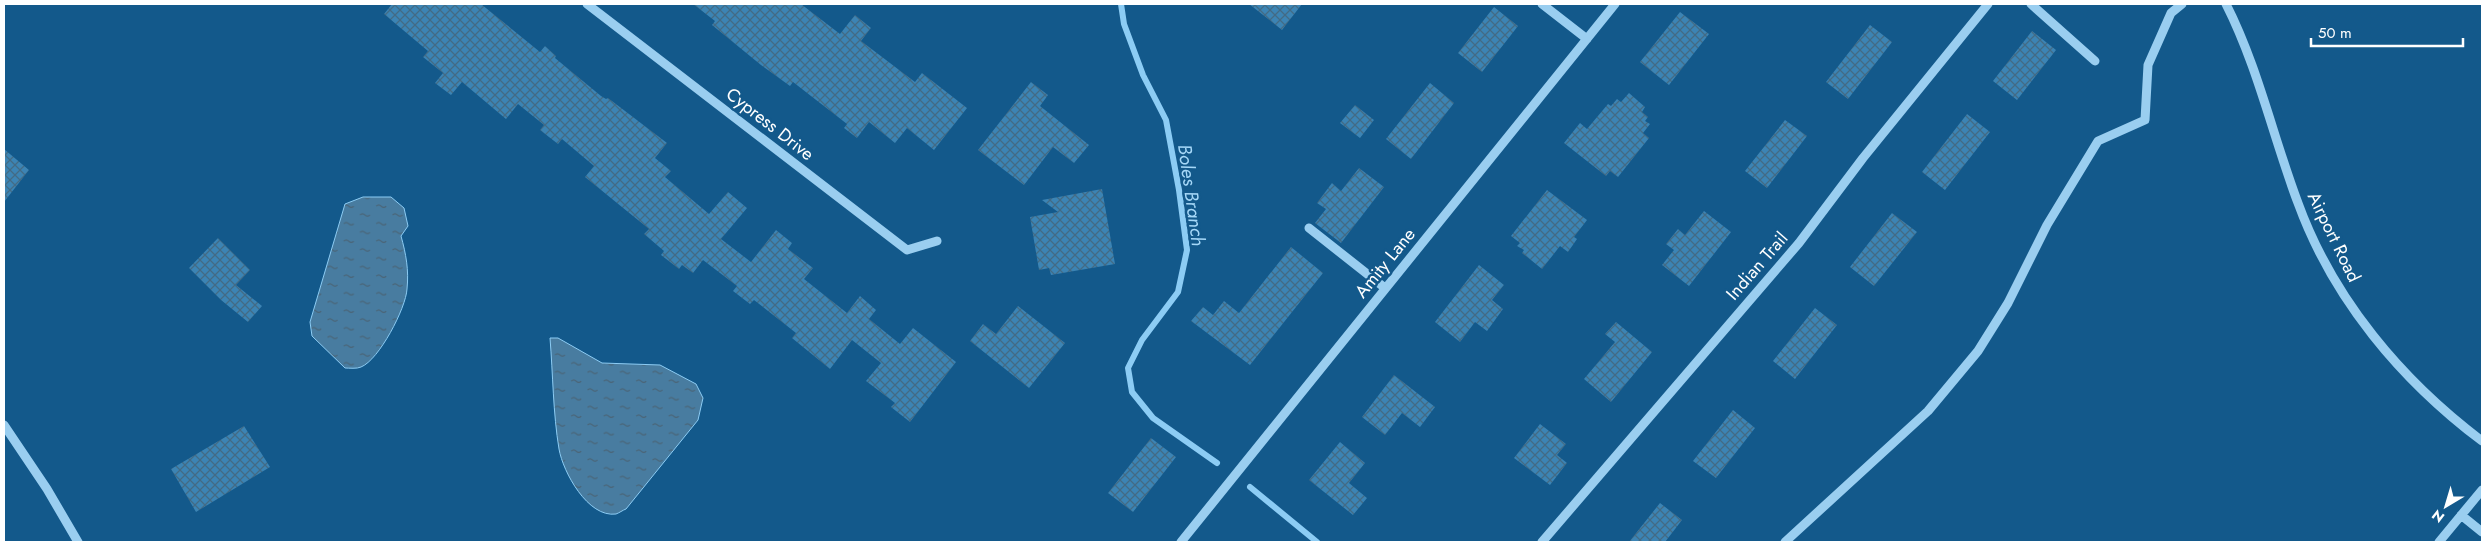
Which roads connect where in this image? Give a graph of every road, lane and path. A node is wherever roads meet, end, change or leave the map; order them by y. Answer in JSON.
{"nodes":[{"id":1,"x":587,"y":4,"type":"edge"},
{"id":2,"x":1542,"y":4,"type":"edge"},
{"id":3,"x":1615,"y":4,"type":"edge"},
{"id":4,"x":1988,"y":4,"type":"edge"},
{"id":5,"x":2031,"y":4,"type":"edge"},
{"id":6,"x":2182,"y":4,"type":"edge"},
{"id":7,"x":2226,"y":4,"type":"edge"},
{"id":8,"x":1587,"y":39,"type":"junction"},
{"id":9,"x":2094,"y":61,"type":"dead end"},
{"id":10,"x":1309,"y":228,"type":"dead end"},
{"id":11,"x":937,"y":241,"type":"dead end"},
{"id":12,"x":1385,"y":288,"type":"junction"},
{"id":13,"x":4,"y":425,"type":"edge"},
{"id":14,"x":2482,"y":441,"type":"edge"},
{"id":15,"x":2482,"y":490,"type":"edge"},
{"id":16,"x":2461,"y":515,"type":"junction"},
{"id":17,"x":2482,"y":532,"type":"edge"},
{"id":18,"x":78,"y":542,"type":"edge"},
{"id":19,"x":1181,"y":542,"type":"edge"},
{"id":20,"x":1542,"y":542,"type":"edge"},
{"id":21,"x":1785,"y":542,"type":"edge"},
{"id":22,"x":2439,"y":542,"type":"edge"}],
"edges":[{"from":1,"to":11,"type":"street","name":"Cypress Drive"},
{"from":2,"to":8,"type":"street"},
{"from":3,"to":8,"type":"street","name":"Amity Lane"},
{"from":4,"to":20,"type":"street","name":"Indian Trail"},
{"from":5,"to":9,"type":"street"},
{"from":6,"to":21,"type":"street"},
{"from":7,"to":14,"type":"street","name":"Airport Road"},
{"from":8,"to":12,"type":"street","name":"Amity Lane"},
{"from":10,"to":12,"type":"street"},
{"from":12,"to":19,"type":"street","name":"Amity Lane"},
{"from":13,"to":18,"type":"street"},
{"from":15,"to":16,"type":"street"},
{"from":16,"to":17,"type":"street"},
{"from":16,"to":22,"type":"street"}]}
